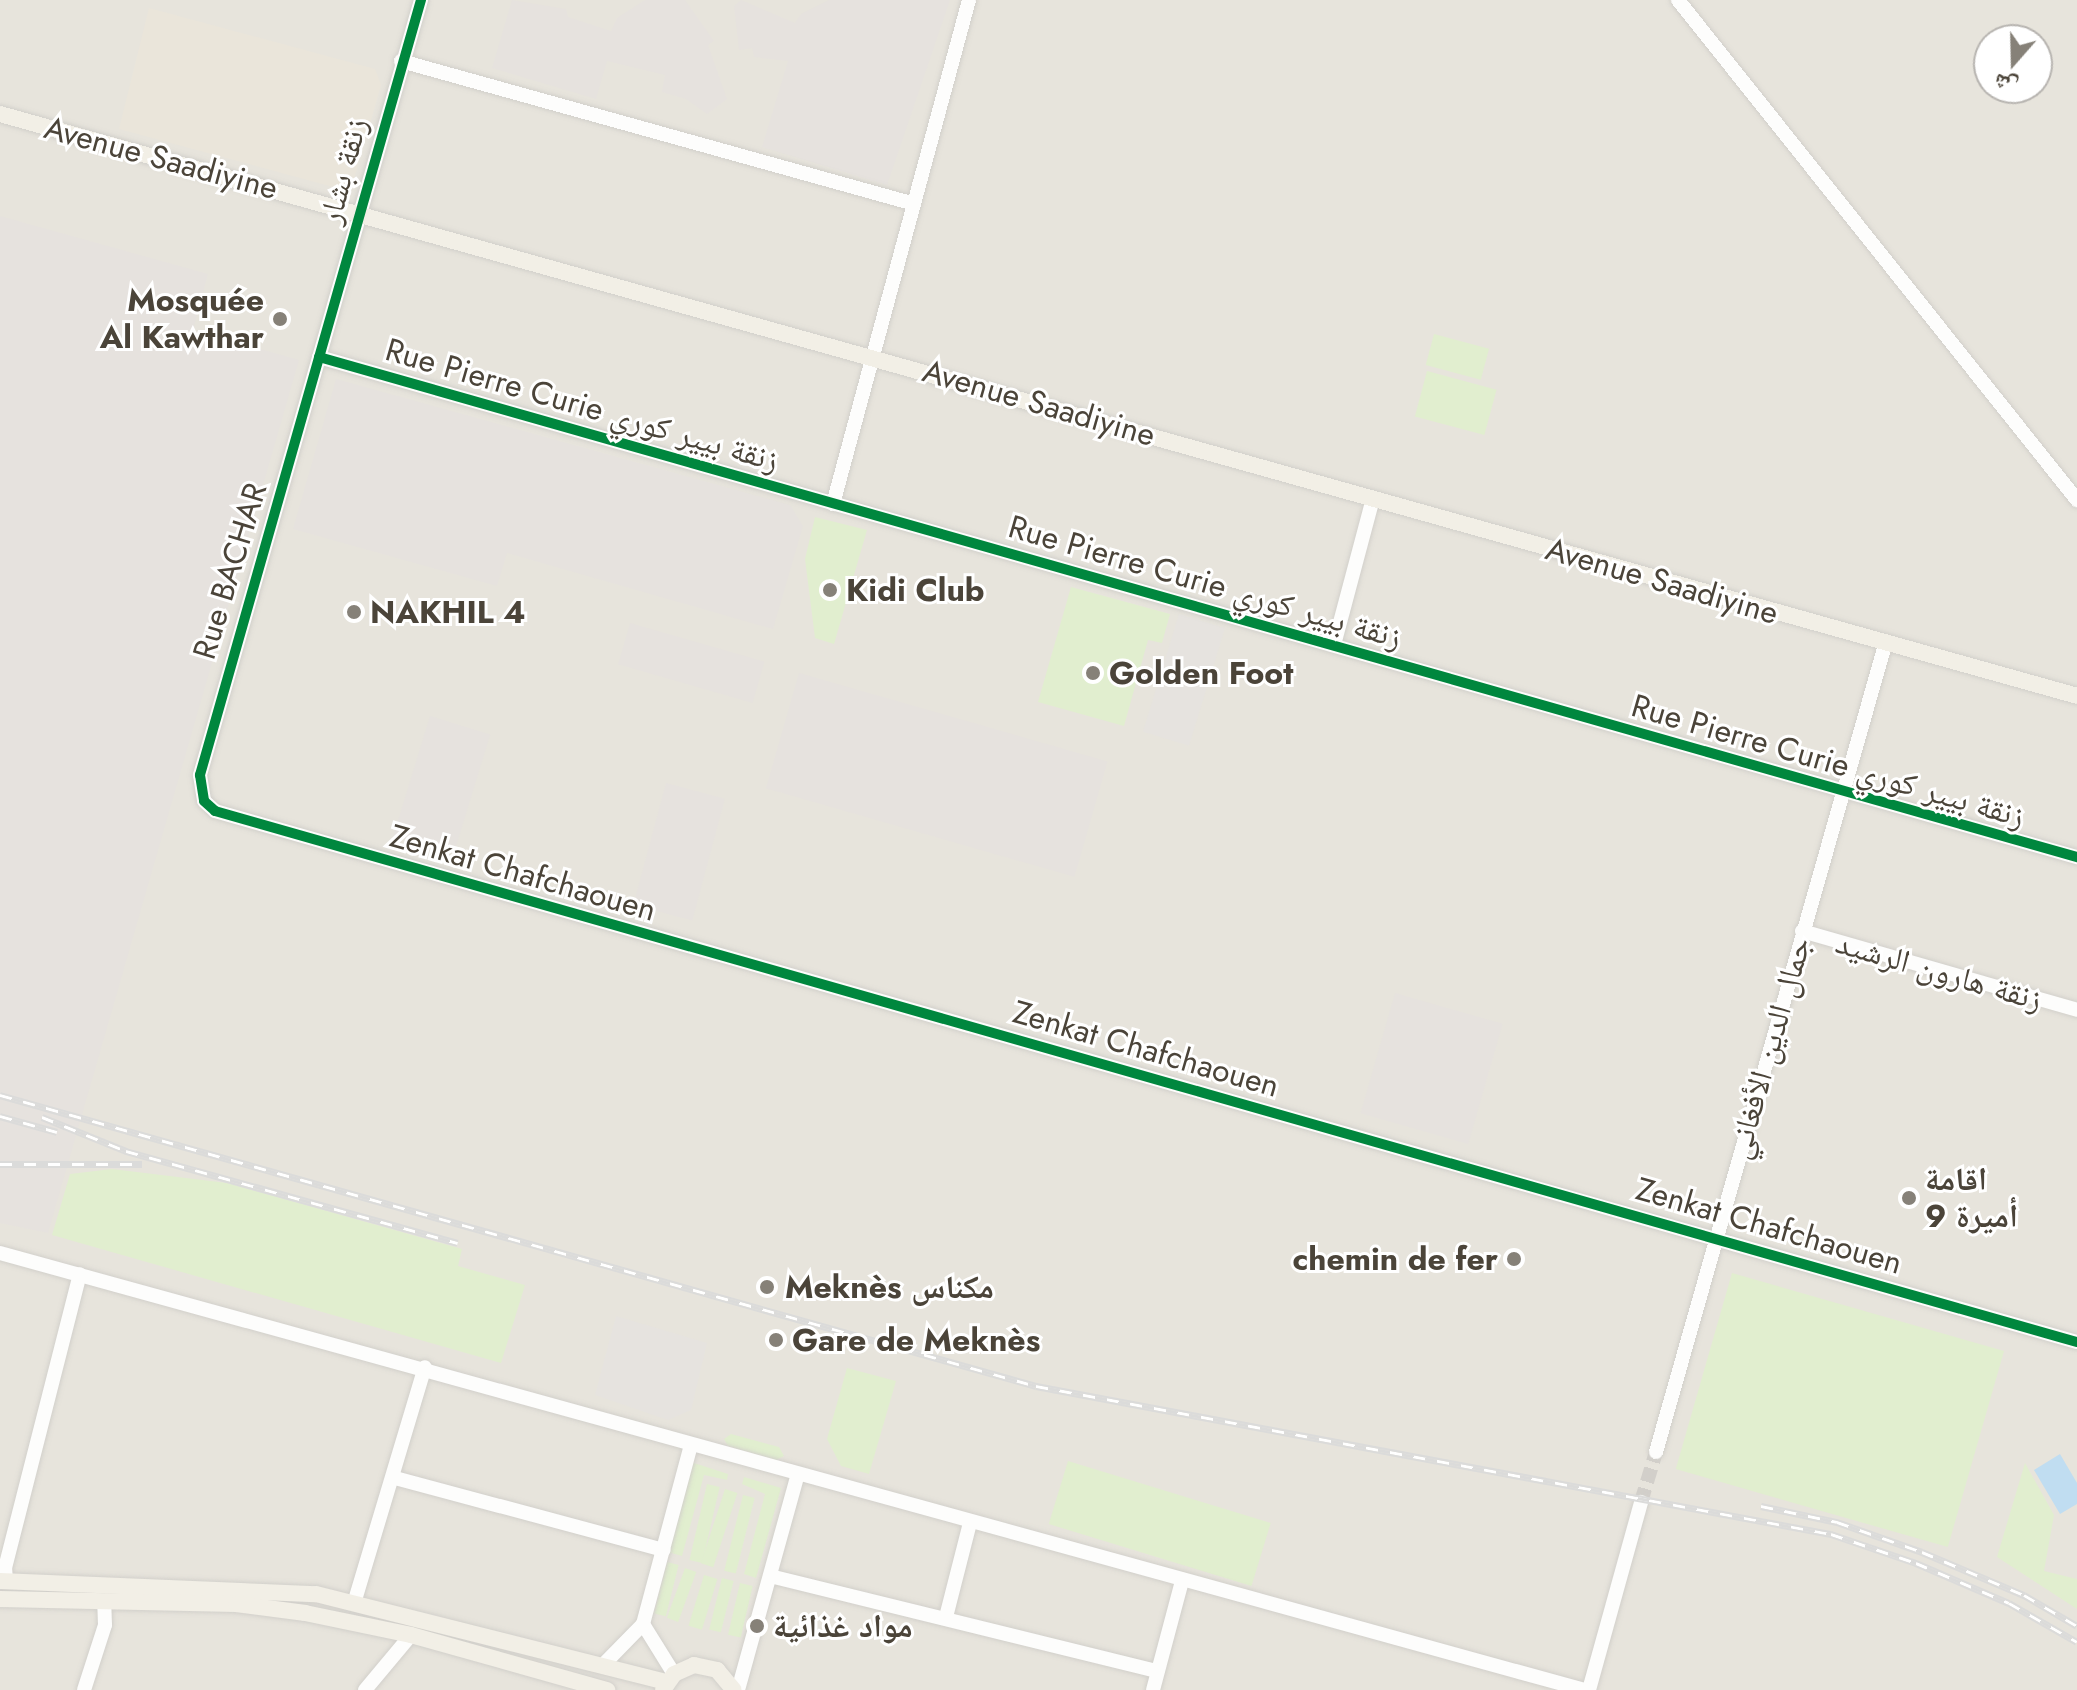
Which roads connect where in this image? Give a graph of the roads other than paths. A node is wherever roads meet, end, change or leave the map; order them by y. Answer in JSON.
{"nodes":[{"id":1,"x":421,"y":0,"type":"edge"},
{"id":2,"x":969,"y":0,"type":"edge"},
{"id":3,"x":1678,"y":0,"type":"edge"},
{"id":4,"x":401,"y":61,"type":"junction"},
{"id":5,"x":0,"y":114,"type":"edge"},
{"id":6,"x":911,"y":203,"type":"junction"},
{"id":7,"x":359,"y":211,"type":"junction"},
{"id":8,"x":870,"y":356,"type":"junction"},
{"id":9,"x":319,"y":357,"type":"junction"},
{"id":10,"x":1373,"y":498,"type":"junction"},
{"id":11,"x":2077,"y":500,"type":"edge"},
{"id":12,"x":833,"y":504,"type":"junction"},
{"id":13,"x":1334,"y":645,"type":"junction"},
{"id":14,"x":1885,"y":645,"type":"junction"},
{"id":15,"x":2077,"y":696,"type":"edge"},
{"id":16,"x":1842,"y":791,"type":"junction"},
{"id":17,"x":204,"y":801,"type":"joint"},
{"id":18,"x":2077,"y":857,"type":"edge"},
{"id":19,"x":1802,"y":931,"type":"junction"},
{"id":20,"x":2077,"y":1010,"type":"edge"},
{"id":21,"x":1716,"y":1239,"type":"junction"},
{"id":22,"x":0,"y":1253,"type":"edge"},
{"id":23,"x":80,"y":1274,"type":"junction"},
{"id":24,"x":2077,"y":1342,"type":"edge"},
{"id":25,"x":425,"y":1367,"type":"junction"},
{"id":26,"x":691,"y":1445,"type":"junction"},
{"id":27,"x":1656,"y":1452,"type":"tunnel mouth"},
{"id":28,"x":798,"y":1474,"type":"junction"},
{"id":29,"x":395,"y":1478,"type":"junction"},
{"id":30,"x":1641,"y":1502,"type":"tunnel mouth"},
{"id":31,"x":970,"y":1523,"type":"junction"},
{"id":32,"x":664,"y":1550,"type":"junction"},
{"id":33,"x":770,"y":1576,"type":"junction"},
{"id":34,"x":3,"y":1581,"type":"edge"},
{"id":35,"x":1182,"y":1581,"type":"junction"},
{"id":36,"x":0,"y":1599,"type":"edge"},
{"id":37,"x":355,"y":1600,"type":"junction"},
{"id":38,"x":104,"y":1601,"type":"junction"},
{"id":39,"x":946,"y":1617,"type":"junction"},
{"id":40,"x":643,"y":1624,"type":"junction"},
{"id":41,"x":411,"y":1635,"type":"junction"},
{"id":42,"x":602,"y":1666,"type":"junction"},
{"id":43,"x":1158,"y":1671,"type":"junction"},
{"id":44,"x":668,"y":1682,"type":"edge"},
{"id":45,"x":84,"y":1690,"type":"edge"},
{"id":46,"x":365,"y":1690,"type":"edge"},
{"id":47,"x":607,"y":1690,"type":"edge"},
{"id":48,"x":736,"y":1690,"type":"edge"},
{"id":49,"x":1153,"y":1690,"type":"edge"},
{"id":50,"x":1586,"y":1690,"type":"edge"}],
"edges":[{"from":1,"to":4,"type":"street","name":"زنقة بشار"},
{"from":2,"to":6,"type":"street"},
{"from":3,"to":11,"type":"street"},
{"from":4,"to":6,"type":"street"},
{"from":4,"to":7,"type":"street","name":"زنقة بشار"},
{"from":5,"to":7,"type":"main road","name":"Avenue Saadiyine"},
{"from":6,"to":8,"type":"street"},
{"from":7,"to":8,"type":"main road","name":"Avenue Saadiyine"},
{"from":7,"to":9,"type":"street","name":"زنقة بشار"},
{"from":8,"to":10,"type":"main road","name":"Avenue Saadiyine"},
{"from":8,"to":12,"type":"street"},
{"from":9,"to":12,"type":"street","name":"Rue Pierre Curie زنقة بيير كوري"},
{"from":9,"to":17,"type":"street","name":"Rue BACHAR"},
{"from":10,"to":13,"type":"street"},
{"from":10,"to":14,"type":"main road","name":"Avenue Saadiyine"},
{"from":12,"to":13,"type":"street","name":"Rue Pierre Curie زنقة بيير كوري"},
{"from":13,"to":16,"type":"street","name":"Rue Pierre Curie زنقة بيير كوري"},
{"from":14,"to":15,"type":"main road","name":"Avenue Saadiyine"},
{"from":14,"to":16,"type":"street","name":"جمال الدين الأفغاني"},
{"from":16,"to":18,"type":"street","name":"Rue Pierre Curie زنقة بيير كوري"},
{"from":16,"to":19,"type":"street","name":"جمال الدين الأفغاني"},
{"from":17,"to":21,"type":"street","name":"Zenkat Chafchaouen"},
{"from":19,"to":20,"type":"street","name":"زنقة هارون الرشيد"},
{"from":19,"to":21,"type":"street","name":"جمال الدين الأفغاني"},
{"from":21,"to":24,"type":"street","name":"Zenkat Chafchaouen"},
{"from":21,"to":27,"type":"street","name":"جمال الدين الأفغاني"},
{"from":22,"to":23,"type":"street"},
{"from":23,"to":25,"type":"street"},
{"from":23,"to":34,"type":"street"},
{"from":25,"to":26,"type":"street"},
{"from":25,"to":29,"type":"street"},
{"from":26,"to":28,"type":"street"},
{"from":26,"to":32,"type":"street"},
{"from":28,"to":31,"type":"street"},
{"from":28,"to":33,"type":"street"},
{"from":29,"to":32,"type":"street"},
{"from":29,"to":37,"type":"street"},
{"from":30,"to":50,"type":"street"},
{"from":31,"to":35,"type":"street"},
{"from":31,"to":39,"type":"street"},
{"from":32,"to":40,"type":"street"},
{"from":33,"to":39,"type":"street"},
{"from":33,"to":48,"type":"street"},
{"from":34,"to":37,"type":"main road"},
{"from":35,"to":43,"type":"street"},
{"from":35,"to":50,"type":"street"},
{"from":36,"to":38,"type":"main road"},
{"from":37,"to":42,"type":"main road"},
{"from":38,"to":41,"type":"main road"},
{"from":38,"to":45,"type":"street"},
{"from":39,"to":43,"type":"street"},
{"from":40,"to":42,"type":"street"},
{"from":40,"to":44,"type":"street"},
{"from":41,"to":46,"type":"street"},
{"from":41,"to":47,"type":"main road"},
{"from":42,"to":44,"type":"main road"},
{"from":43,"to":49,"type":"street"},
{"from":44,"to":48,"type":"main road"}]}
